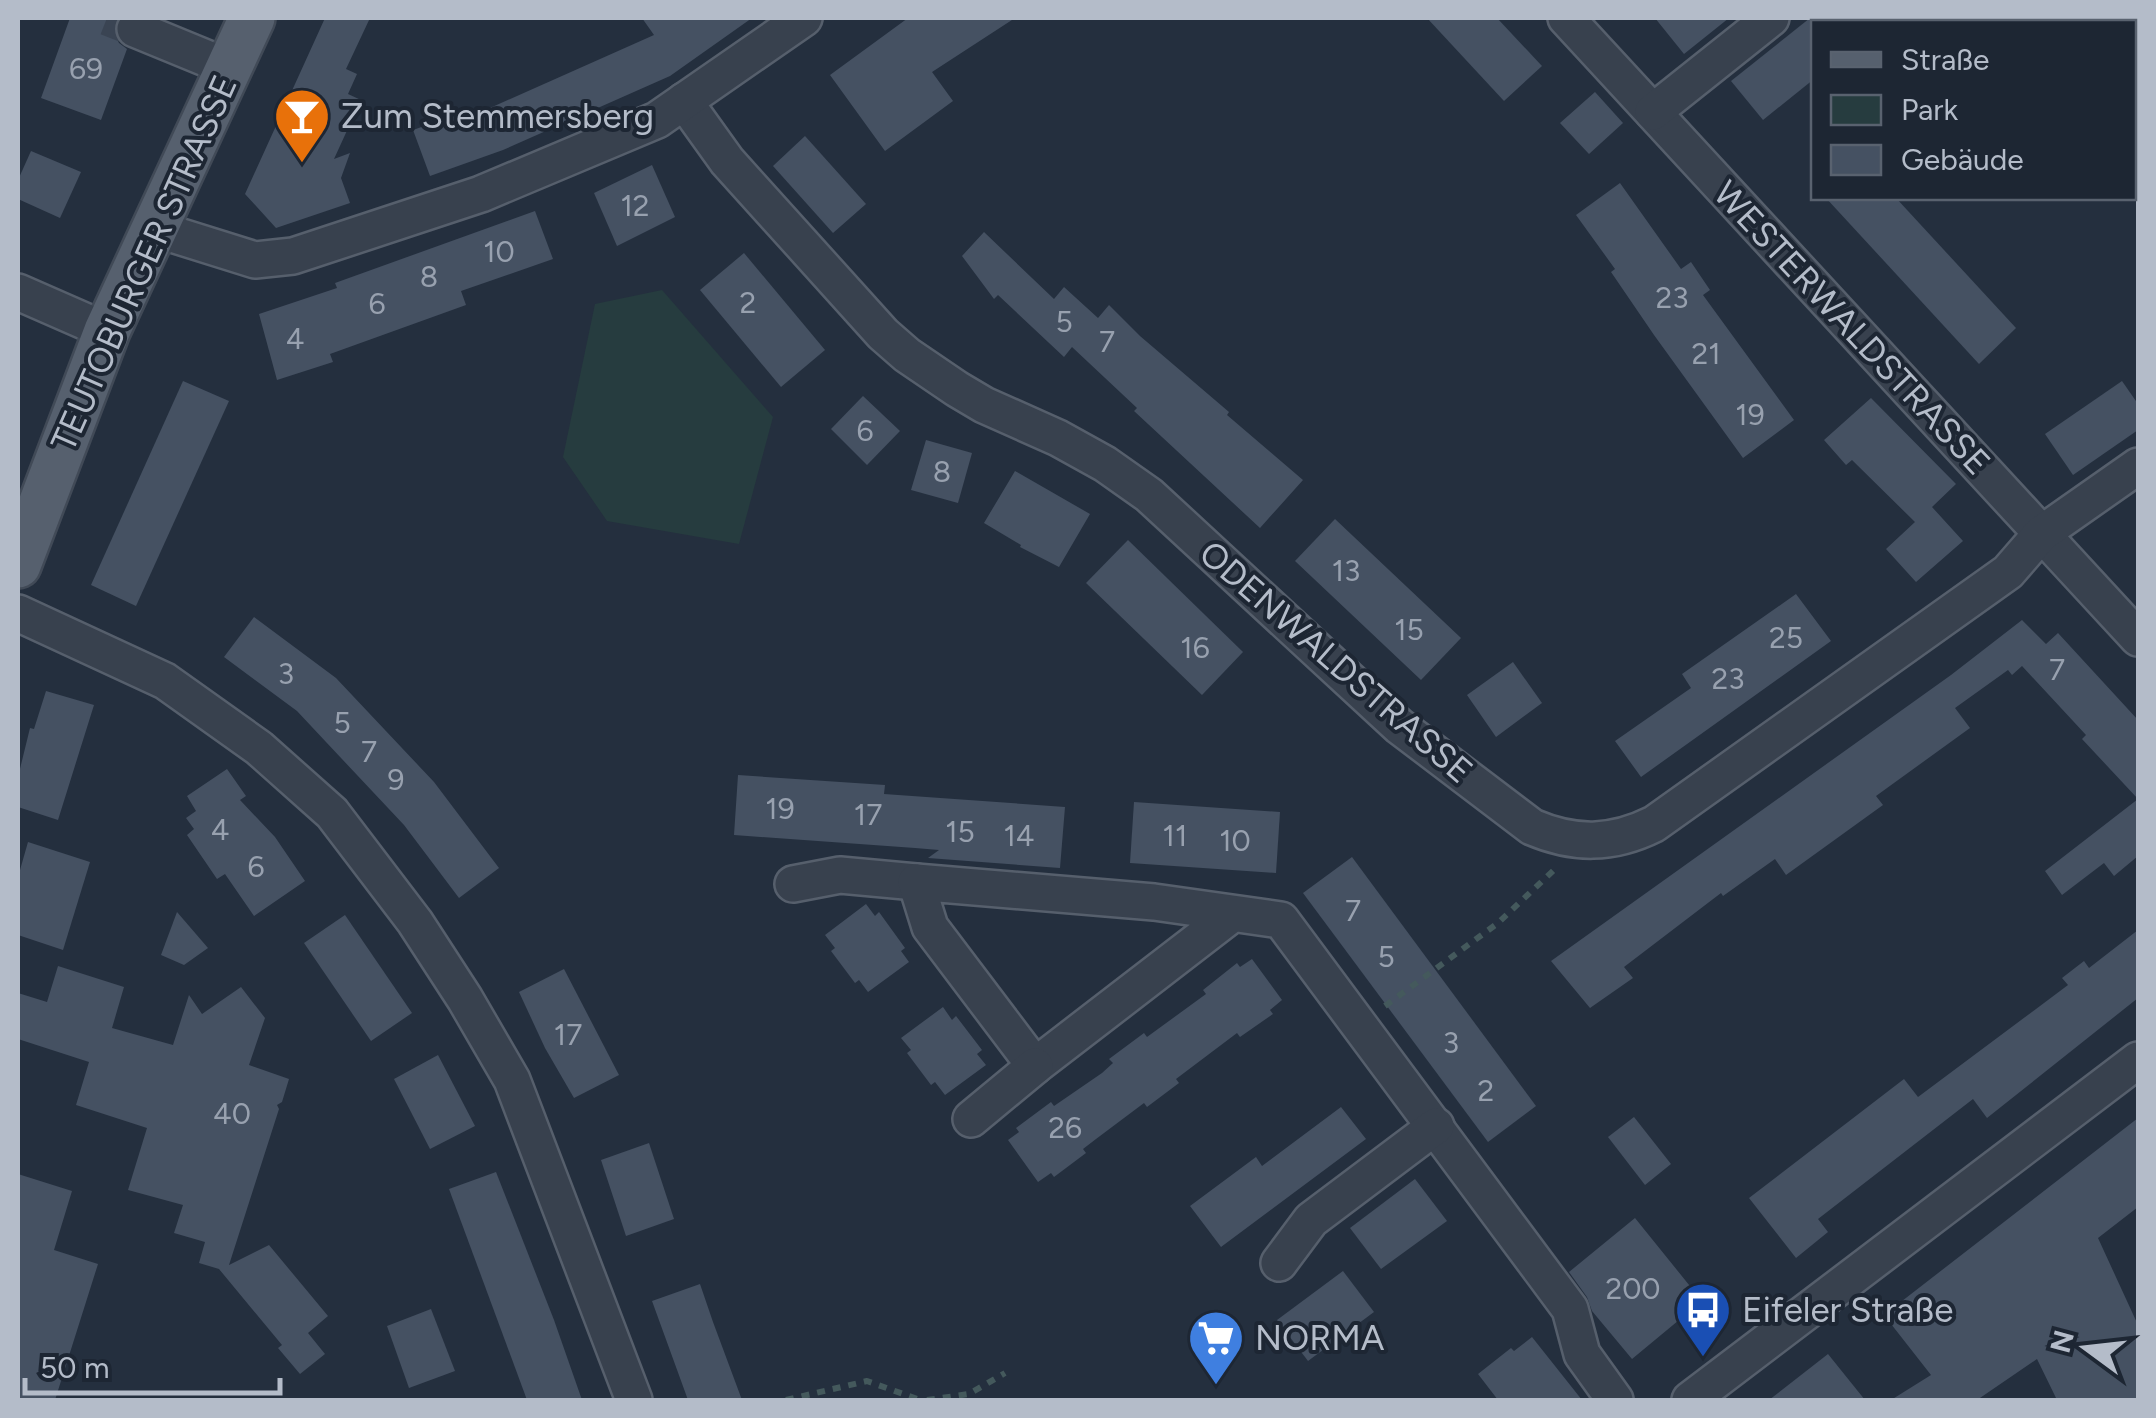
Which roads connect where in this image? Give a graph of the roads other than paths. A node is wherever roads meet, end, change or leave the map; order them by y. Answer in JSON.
{"nodes":[{"id":1,"x":252,"y":18,"type":"edge"},
{"id":2,"x":804,"y":18,"type":"edge"},
{"id":3,"x":1566,"y":18,"type":"edge"},
{"id":4,"x":1772,"y":18,"type":"edge"},
{"id":5,"x":135,"y":29,"type":"tunnel mouth"},
{"id":6,"x":230,"y":68,"type":"junction"},
{"id":7,"x":684,"y":102,"type":"junction"},
{"id":8,"x":1654,"y":112,"type":"junction"},
{"id":9,"x":156,"y":228,"type":"junction"},
{"id":10,"x":18,"y":292,"type":"edge"},
{"id":11,"x":107,"y":330,"type":"junction"},
{"id":12,"x":2138,"y":466,"type":"edge"},
{"id":13,"x":2040,"y":534,"type":"junction"},
{"id":14,"x":18,"y":565,"type":"edge"},
{"id":15,"x":18,"y":613,"type":"edge"},
{"id":16,"x":2138,"y":638,"type":"edge"},
{"id":17,"x":916,"y":882,"type":"junction"},
{"id":18,"x":793,"y":884,"type":"dead end"},
{"id":19,"x":1231,"y":915,"type":"junction"},
{"id":20,"x":2138,"y":1060,"type":"edge"},
{"id":21,"x":1035,"y":1066,"type":"junction"},
{"id":22,"x":972,"y":1119,"type":"dead end"},
{"id":23,"x":1436,"y":1126,"type":"junction"},
{"id":24,"x":1279,"y":1262,"type":"dead end"},
{"id":25,"x":1736,"y":1364,"type":"junction"},
{"id":26,"x":634,"y":1400,"type":"edge"},
{"id":27,"x":1615,"y":1400,"type":"edge"},
{"id":28,"x":1690,"y":1400,"type":"edge"},
{"id":29,"x":1742,"y":1400,"type":"edge"}],
"edges":[{"from":1,"to":6,"type":"main road","name":"TEUTOBURGER STRASSE"},
{"from":2,"to":7,"type":"street"},
{"from":3,"to":8,"type":"street","name":"WESTERWALDSTRASSE"},
{"from":4,"to":8,"type":"street"},
{"from":5,"to":6,"type":"street"},
{"from":6,"to":9,"type":"main road","name":"TEUTOBURGER STRASSE"},
{"from":7,"to":9,"type":"street"},
{"from":7,"to":13,"type":"street","name":"ODENWALDSTRASSE"},
{"from":8,"to":13,"type":"street","name":"WESTERWALDSTRASSE"},
{"from":9,"to":11,"type":"main road","name":"TEUTOBURGER STRASSE"},
{"from":10,"to":11,"type":"street"},
{"from":11,"to":14,"type":"main road","name":"TEUTOBURGER STRASSE"},
{"from":12,"to":13,"type":"street","name":"ODENWALDSTRASSE"},
{"from":13,"to":16,"type":"street","name":"WESTERWALDSTRASSE"},
{"from":15,"to":26,"type":"street"},
{"from":17,"to":18,"type":"street"},
{"from":17,"to":19,"type":"street"},
{"from":17,"to":21,"type":"street"},
{"from":19,"to":21,"type":"street"},
{"from":19,"to":23,"type":"street"},
{"from":20,"to":25,"type":"street"},
{"from":21,"to":22,"type":"street"},
{"from":23,"to":24,"type":"street"},
{"from":23,"to":27,"type":"street"},
{"from":25,"to":28,"type":"street"},
{"from":25,"to":29,"type":"street"}]}
